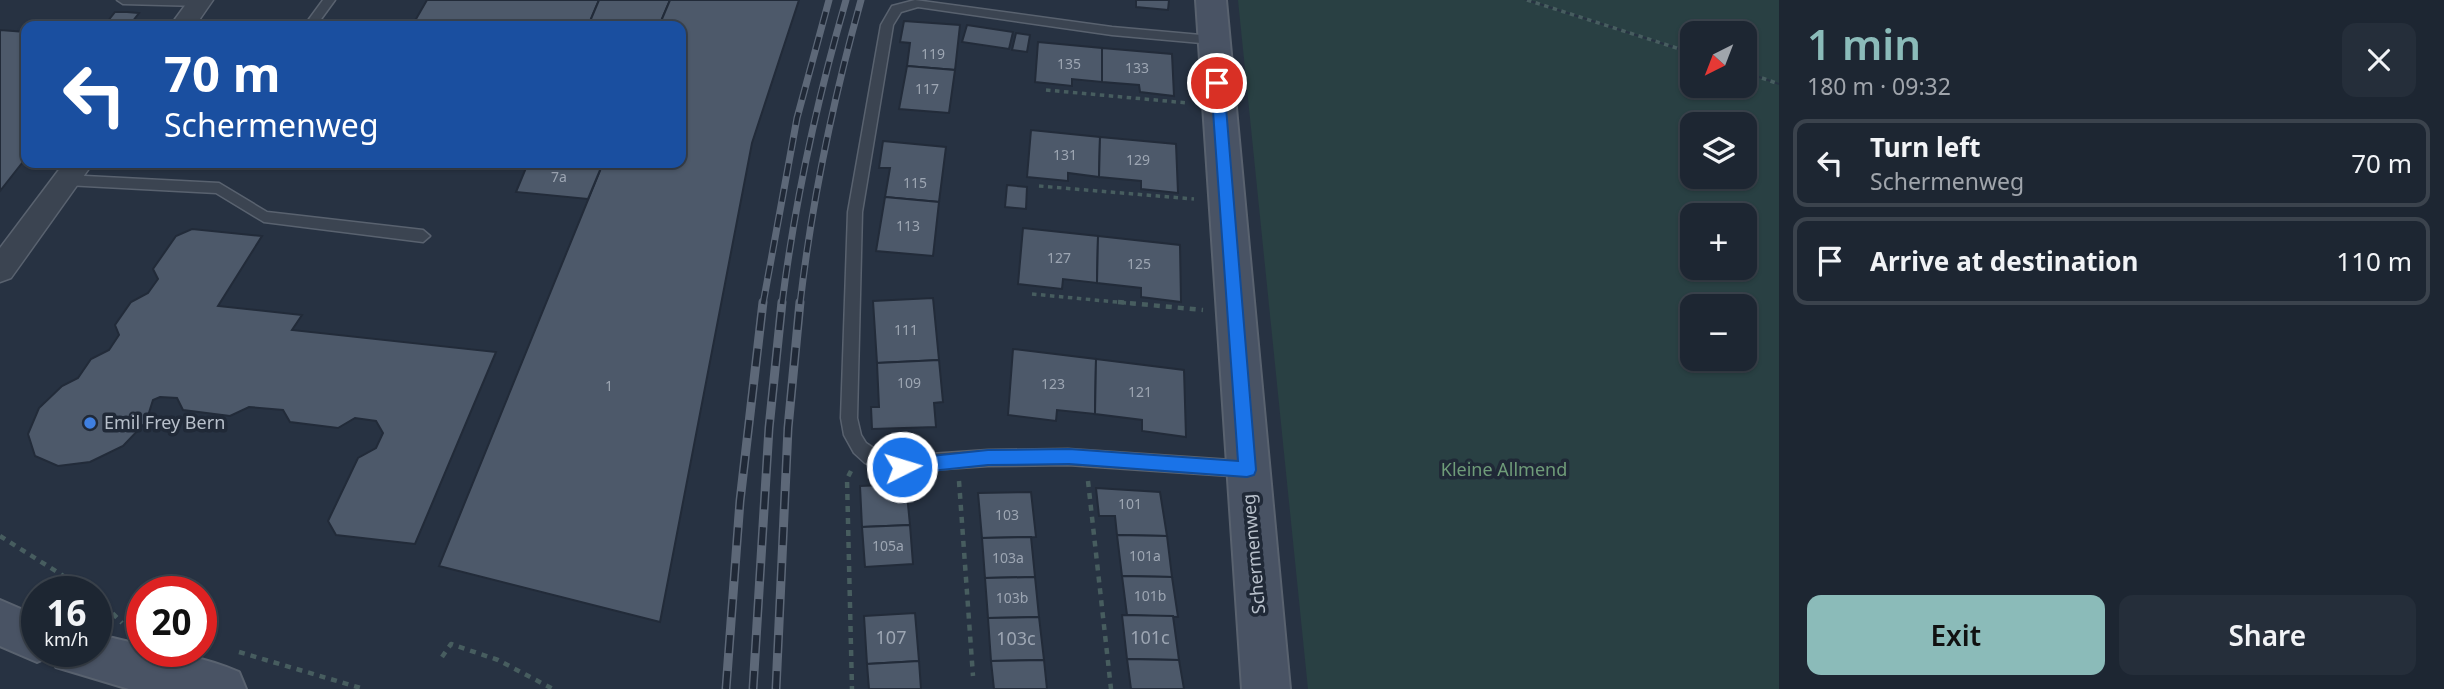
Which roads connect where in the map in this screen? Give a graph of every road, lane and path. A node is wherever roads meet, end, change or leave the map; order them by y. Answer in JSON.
{"nodes":[{"id":1,"x":123,"y":0,"type":"edge"},
{"id":2,"x":328,"y":0,"type":"edge"},
{"id":3,"x":1210,"y":0,"type":"edge"},
{"id":4,"x":1527,"y":0,"type":"edge"},
{"id":5,"x":201,"y":1,"type":"edge"},
{"id":6,"x":186,"y":21,"type":"edge"},
{"id":7,"x":313,"y":21,"type":"edge"},
{"id":8,"x":1212,"y":40,"type":"junction"},
{"id":9,"x":1680,"y":49,"type":"edge"},
{"id":10,"x":1757,"y":76,"type":"edge"},
{"id":11,"x":1779,"y":84,"type":"edge"},
{"id":12,"x":1046,"y":90,"type":"dead end"},
{"id":13,"x":1220,"y":105,"type":"junction"},
{"id":14,"x":72,"y":171,"type":"edge"},
{"id":15,"x":1040,"y":186,"type":"dead end"},
{"id":16,"x":1226,"y":202,"type":"junction"},
{"id":17,"x":423,"y":236,"type":"dead end"},
{"id":18,"x":0,"y":270,"type":"edge"},
{"id":19,"x":1032,"y":294,"type":"dead end"},
{"id":20,"x":1235,"y":313,"type":"junction"},
{"id":21,"x":1247,"y":470,"type":"junction"},
{"id":22,"x":847,"y":479,"type":"dead end"},
{"id":23,"x":959,"y":485,"type":"dead end"},
{"id":24,"x":1088,"y":492,"type":"dead end"},
{"id":25,"x":0,"y":536,"type":"edge"},
{"id":26,"x":40,"y":562,"type":"junction"},
{"id":27,"x":34,"y":567,"type":"dead end"},
{"id":28,"x":63,"y":576,"type":"edge"},
{"id":29,"x":112,"y":612,"type":"edge"},
{"id":30,"x":0,"y":623,"type":"edge"},
{"id":31,"x":126,"y":624,"type":"edge"},
{"id":32,"x":21,"y":632,"type":"edge"},
{"id":33,"x":112,"y":656,"type":"edge"},
{"id":34,"x":442,"y":657,"type":"dead end"},
{"id":35,"x":224,"y":669,"type":"edge"},
{"id":36,"x":973,"y":676,"type":"dead end"},
{"id":37,"x":364,"y":689,"type":"edge"},
{"id":38,"x":553,"y":689,"type":"edge"},
{"id":39,"x":852,"y":689,"type":"edge"},
{"id":40,"x":1111,"y":689,"type":"edge"},
{"id":41,"x":1266,"y":689,"type":"edge"}],
"edges":[{"from":1,"to":5,"type":"lane"},
{"from":2,"to":7,"type":"lane"},
{"from":3,"to":8,"type":"street","name":"Schermenweg"},
{"from":4,"to":9,"type":"path"},
{"from":5,"to":6,"type":"street"},
{"from":8,"to":13,"type":"street","name":"Schermenweg"},
{"from":8,"to":21,"type":"lane"},
{"from":10,"to":11,"type":"path"},
{"from":12,"to":13,"type":"path"},
{"from":13,"to":16,"type":"street","name":"Schermenweg"},
{"from":14,"to":17,"type":"lane"},
{"from":14,"to":18,"type":"street"},
{"from":15,"to":16,"type":"path"},
{"from":16,"to":20,"type":"street","name":"Schermenweg"},
{"from":19,"to":20,"type":"path"},
{"from":20,"to":21,"type":"street","name":"Schermenweg"},
{"from":21,"to":41,"type":"street","name":"Schermenweg"},
{"from":22,"to":39,"type":"path"},
{"from":23,"to":36,"type":"path"},
{"from":24,"to":40,"type":"path"},
{"from":25,"to":26,"type":"path"},
{"from":26,"to":27,"type":"path"},
{"from":26,"to":28,"type":"path"},
{"from":29,"to":31,"type":"path"},
{"from":30,"to":32,"type":"street"},
{"from":33,"to":35,"type":"street"},
{"from":34,"to":38,"type":"path"},
{"from":35,"to":37,"type":"path"}]}
